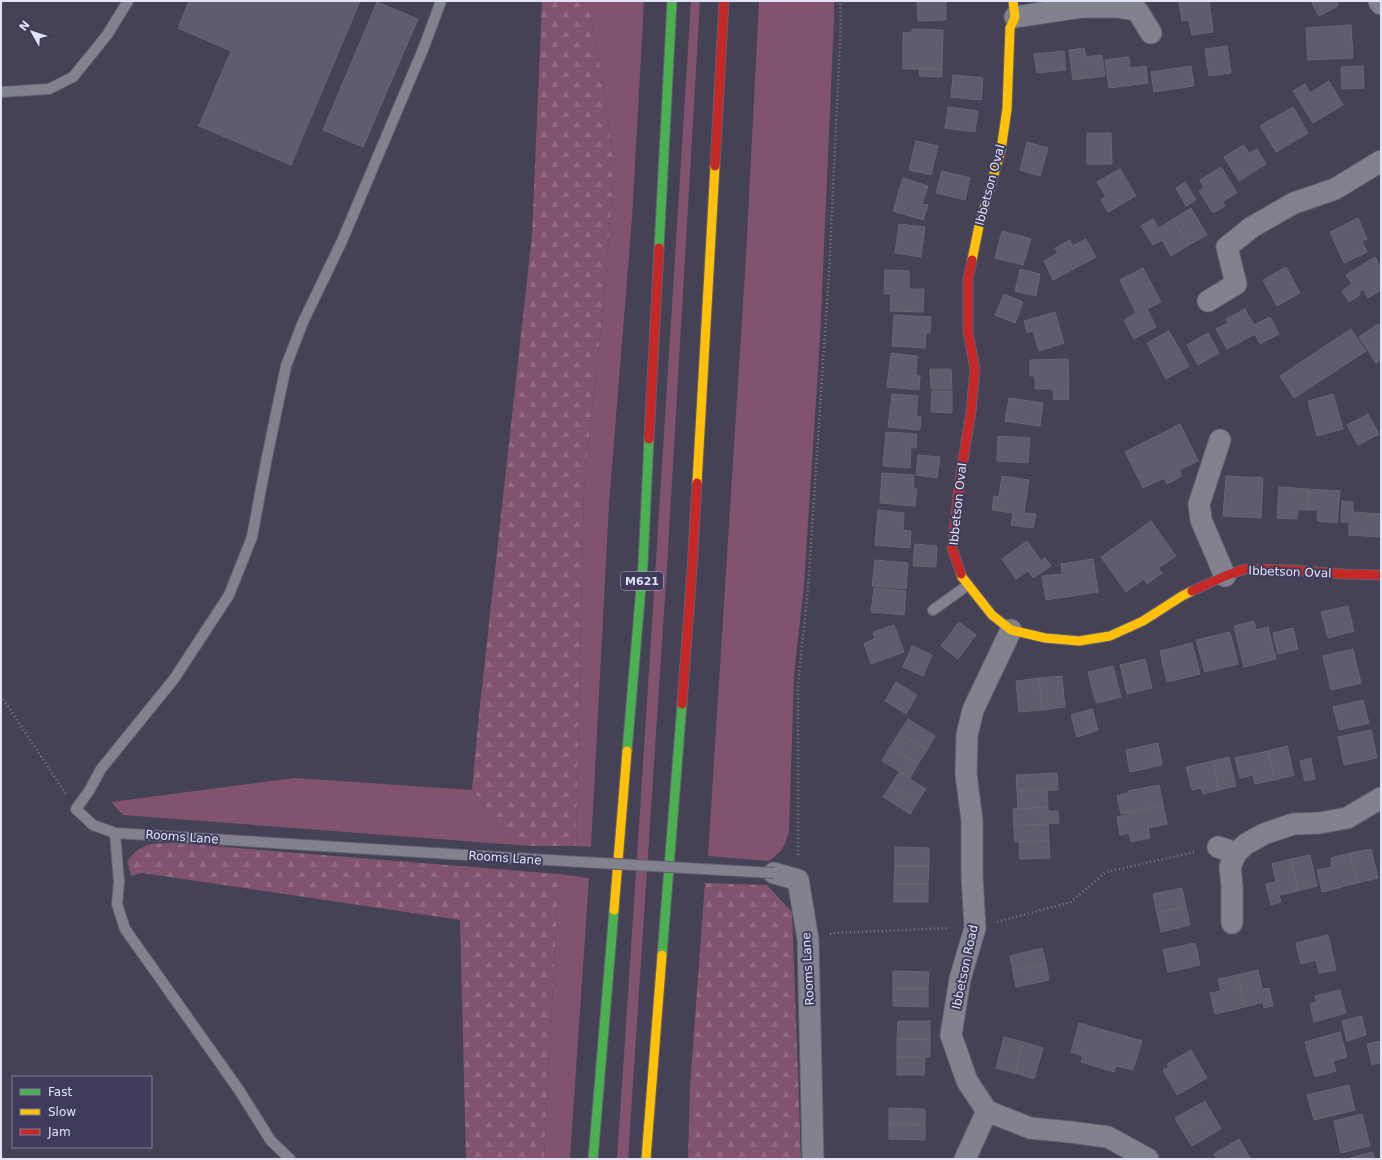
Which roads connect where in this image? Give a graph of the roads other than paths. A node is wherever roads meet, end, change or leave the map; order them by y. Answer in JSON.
{"nodes":[{"id":1,"x":128,"y":1,"type":"edge"},
{"id":2,"x":440,"y":1,"type":"edge"},
{"id":3,"x":672,"y":1,"type":"edge"},
{"id":4,"x":724,"y":1,"type":"edge"},
{"id":5,"x":1379,"y":1,"type":"edge"},
{"id":6,"x":1381,"y":4,"type":"edge"},
{"id":7,"x":1014,"y":9,"type":"edge"},
{"id":8,"x":1151,"y":33,"type":"dead end"},
{"id":9,"x":1,"y":92,"type":"edge"},
{"id":10,"x":1381,"y":161,"type":"edge"},
{"id":11,"x":1208,"y":301,"type":"dead end"},
{"id":12,"x":1220,"y":440,"type":"dead end"},
{"id":13,"x":1381,"y":575,"type":"edge"},
{"id":14,"x":1225,"y":576,"type":"junction"},
{"id":15,"x":968,"y":585,"type":"junction"},
{"id":16,"x":933,"y":610,"type":"dead end"},
{"id":17,"x":1011,"y":630,"type":"junction"},
{"id":18,"x":1381,"y":798,"type":"edge"},
{"id":19,"x":115,"y":833,"type":"junction"},
{"id":20,"x":774,"y":873,"type":"joint"},
{"id":21,"x":1232,"y":924,"type":"dead end"},
{"id":22,"x":987,"y":1111,"type":"junction"},
{"id":23,"x":290,"y":1159,"type":"edge"},
{"id":24,"x":593,"y":1159,"type":"edge"},
{"id":25,"x":646,"y":1159,"type":"edge"},
{"id":26,"x":813,"y":1159,"type":"edge"},
{"id":27,"x":965,"y":1159,"type":"edge"},
{"id":28,"x":1148,"y":1159,"type":"edge"}],
"edges":[{"from":1,"to":9,"type":"lane"},
{"from":2,"to":19,"type":"lane","name":"Rooms Lane"},
{"from":3,"to":24,"type":"main road","number":"M621"},
{"from":4,"to":25,"type":"main road"},
{"from":5,"to":6,"type":"street"},
{"from":7,"to":8,"type":"street"},
{"from":7,"to":15,"type":"main road","name":"Ibbetson Oval"},
{"from":10,"to":11,"type":"street"},
{"from":12,"to":14,"type":"street"},
{"from":13,"to":14,"type":"main road","name":"Ibbetson Oval"},
{"from":14,"to":17,"type":"main road","name":"Ibbetson Oval"},
{"from":15,"to":16,"type":"lane"},
{"from":15,"to":17,"type":"main road","name":"Ibbetson Oval"},
{"from":17,"to":22,"type":"street","name":"Ibbetson Road"},
{"from":18,"to":21,"type":"street"},
{"from":19,"to":20,"type":"lane","name":"Rooms Lane","bridge":true},
{"from":19,"to":23,"type":"lane"},
{"from":20,"to":26,"type":"street","name":"Rooms Lane"},
{"from":22,"to":27,"type":"street"},
{"from":22,"to":28,"type":"street"}]}
